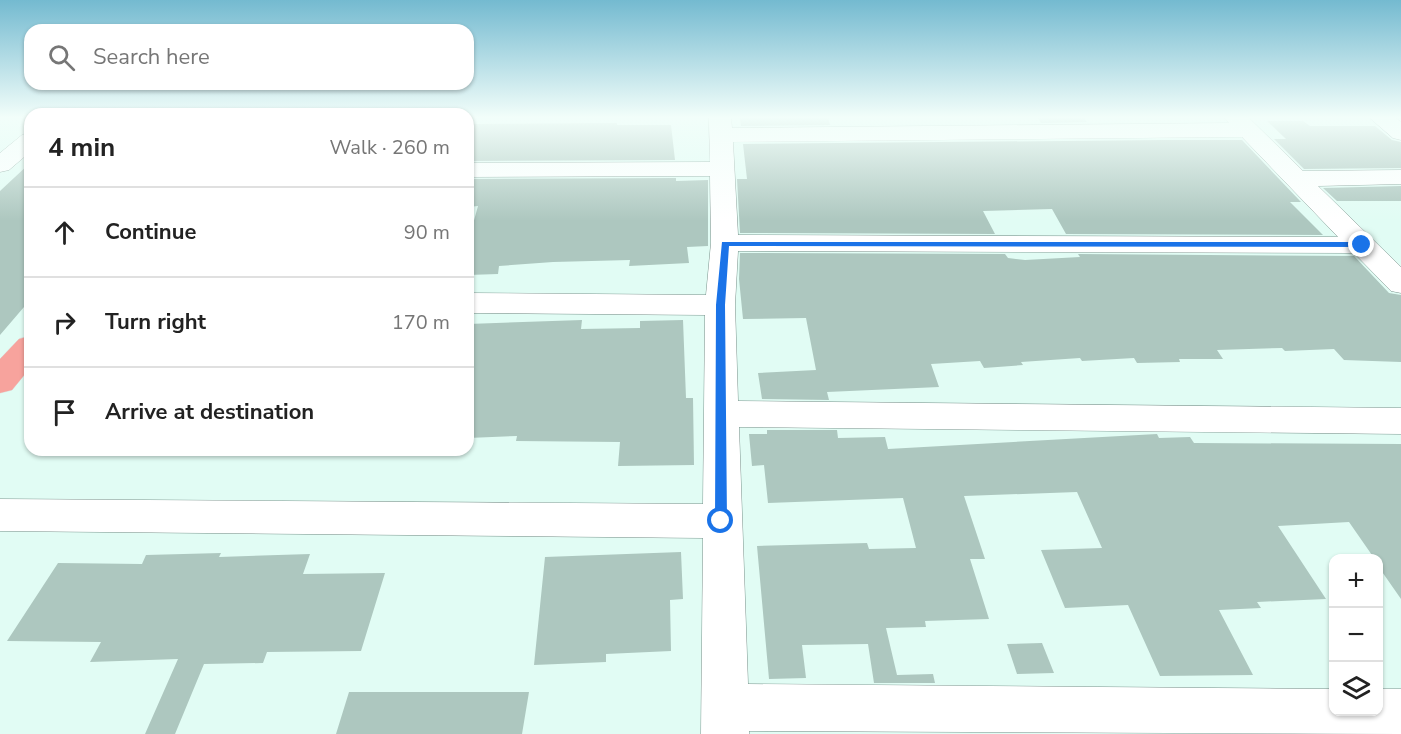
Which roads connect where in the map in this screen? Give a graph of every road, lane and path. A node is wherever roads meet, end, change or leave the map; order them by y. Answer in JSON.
{"nodes":[{"id":1,"x":15,"y":152,"type":"edge"},
{"id":2,"x":720,"y":152,"type":"edge"},
{"id":3,"x":1270,"y":152,"type":"edge"},
{"id":4,"x":0,"y":165,"type":"edge"},
{"id":5,"x":720,"y":169,"type":"junction"},
{"id":6,"x":474,"y":170,"type":"edge"},
{"id":7,"x":1401,"y":177,"type":"edge"},
{"id":8,"x":1296,"y":178,"type":"junction"},
{"id":9,"x":725,"y":243,"type":"junction"},
{"id":10,"x":1362,"y":245,"type":"junction"},
{"id":11,"x":1401,"y":285,"type":"edge"},
{"id":12,"x":474,"y":303,"type":"edge"},
{"id":13,"x":720,"y":305,"type":"junction"},
{"id":14,"x":24,"y":354,"type":"edge"},
{"id":15,"x":0,"y":381,"type":"edge"},
{"id":16,"x":720,"y":414,"type":"junction"},
{"id":17,"x":1401,"y":421,"type":"edge"},
{"id":18,"x":0,"y":516,"type":"edge"},
{"id":19,"x":721,"y":521,"type":"junction"},
{"id":20,"x":1401,"y":713,"type":"edge"},
{"id":21,"x":725,"y":721,"type":"edge"}],
"edges":[{"from":1,"to":4,"type":"street"},
{"from":2,"to":5,"type":"street"},
{"from":3,"to":8,"type":"street"},
{"from":5,"to":6,"type":"street"},
{"from":5,"to":9,"type":"street"},
{"from":7,"to":8,"type":"street"},
{"from":8,"to":10,"type":"street"},
{"from":9,"to":10,"type":"street"},
{"from":9,"to":13,"type":"street"},
{"from":10,"to":11,"type":"street"},
{"from":12,"to":13,"type":"street"},
{"from":13,"to":16,"type":"street"},
{"from":14,"to":15,"type":"main road"},
{"from":16,"to":17,"type":"street"},
{"from":16,"to":19,"type":"street"},
{"from":18,"to":19,"type":"street"},
{"from":19,"to":21,"type":"street"},
{"from":20,"to":21,"type":"street"}]}
